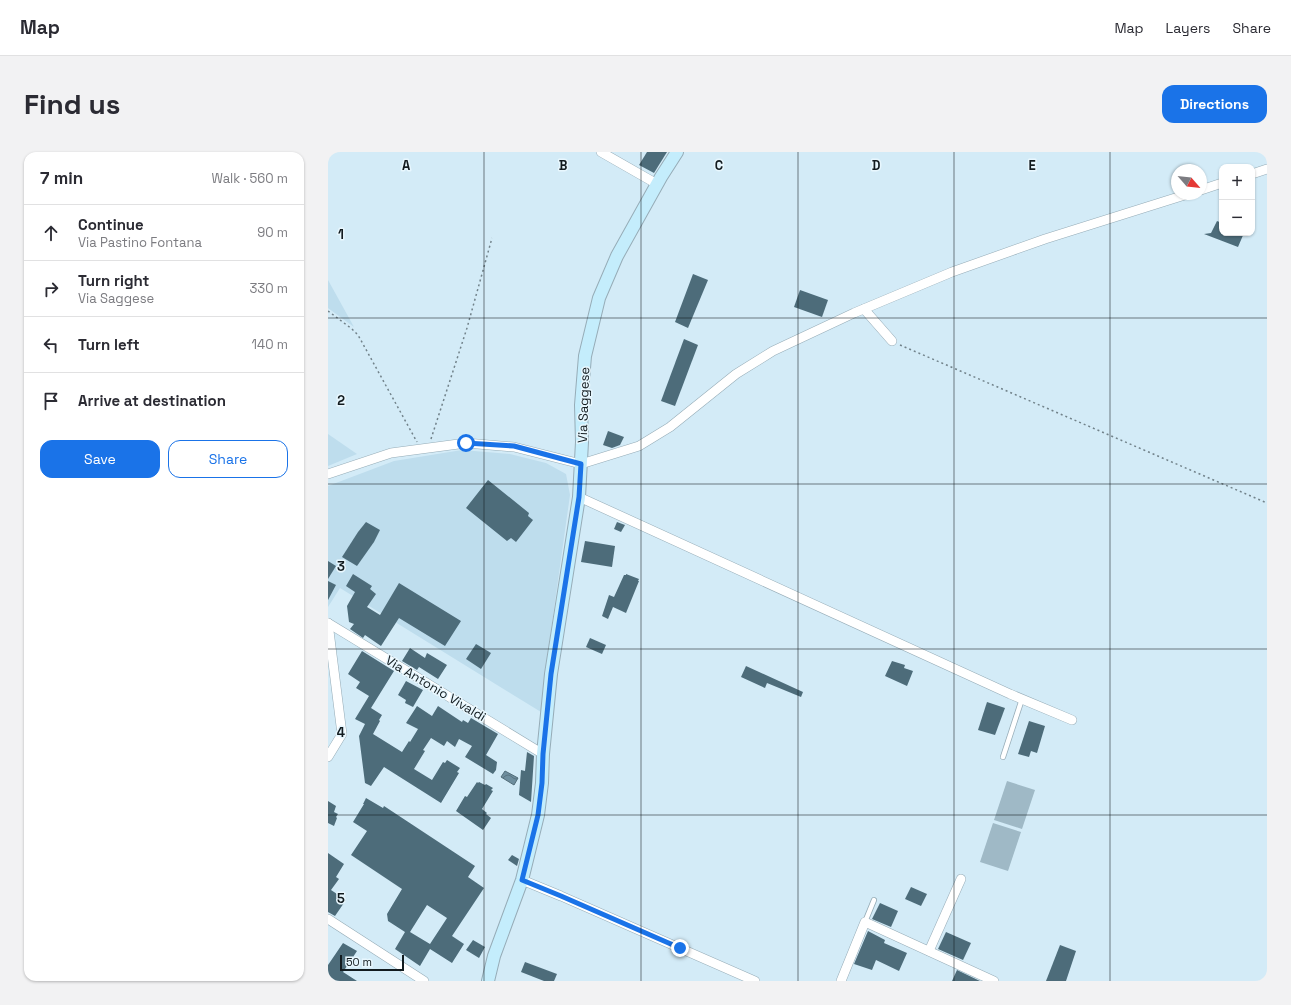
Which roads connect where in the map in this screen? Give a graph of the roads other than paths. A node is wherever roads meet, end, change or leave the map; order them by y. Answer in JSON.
{"nodes":[{"id":1,"x":601,"y":152,"type":"edge"},
{"id":2,"x":678,"y":152,"type":"edge"},
{"id":3,"x":1267,"y":170,"type":"edge"},
{"id":4,"x":1255,"y":173,"type":"edge"},
{"id":5,"x":657,"y":184,"type":"junction"},
{"id":6,"x":1219,"y":185,"type":"edge"},
{"id":7,"x":1207,"y":188,"type":"edge"},
{"id":8,"x":1171,"y":199,"type":"edge"},
{"id":9,"x":864,"y":309,"type":"junction"},
{"id":10,"x":892,"y":341,"type":"road end"},
{"id":11,"x":581,"y":464,"type":"junction"},
{"id":12,"x":328,"y":474,"type":"edge"},
{"id":13,"x":579,"y":497,"type":"junction"},
{"id":14,"x":328,"y":623,"type":"edge"},
{"id":15,"x":1022,"y":699,"type":"junction"},
{"id":16,"x":1072,"y":720,"type":"dead end"},
{"id":17,"x":543,"y":754,"type":"junction"},
{"id":18,"x":328,"y":757,"type":"edge"},
{"id":19,"x":1003,"y":757,"type":"dead end"},
{"id":20,"x":961,"y":879,"type":"dead end"},
{"id":21,"x":522,"y":880,"type":"junction"},
{"id":22,"x":874,"y":900,"type":"dead end"},
{"id":23,"x":328,"y":919,"type":"edge"},
{"id":24,"x":865,"y":922,"type":"junction"},
{"id":25,"x":929,"y":951,"type":"junction"},
{"id":26,"x":424,"y":981,"type":"edge"},
{"id":27,"x":488,"y":981,"type":"edge"},
{"id":28,"x":755,"y":981,"type":"edge"},
{"id":29,"x":841,"y":981,"type":"edge"},
{"id":30,"x":994,"y":981,"type":"edge"}],
"edges":[{"from":1,"to":5,"type":"street"},
{"from":2,"to":5,"type":"main road","name":"Via Saggese"},
{"from":3,"to":4,"type":"street"},
{"from":5,"to":11,"type":"main road","name":"Via Saggese"},
{"from":6,"to":7,"type":"street"},
{"from":8,"to":9,"type":"street"},
{"from":9,"to":10,"type":"street"},
{"from":9,"to":11,"type":"street"},
{"from":11,"to":12,"type":"street"},
{"from":11,"to":13,"type":"main road","name":"Via Saggese"},
{"from":13,"to":15,"type":"street"},
{"from":13,"to":17,"type":"main road","name":"Via Saggese"},
{"from":14,"to":17,"type":"street","name":"Via Antonio Vivaldi"},
{"from":14,"to":18,"type":"street"},
{"from":15,"to":16,"type":"street"},
{"from":15,"to":19,"type":"lane"},
{"from":17,"to":21,"type":"main road","name":"Via Saggese"},
{"from":20,"to":25,"type":"street"},
{"from":21,"to":27,"type":"main road","name":"Via Saggese"},
{"from":21,"to":28,"type":"street"},
{"from":22,"to":24,"type":"lane"},
{"from":23,"to":26,"type":"street"},
{"from":24,"to":25,"type":"street"},
{"from":24,"to":29,"type":"street"},
{"from":25,"to":30,"type":"street"}]}
